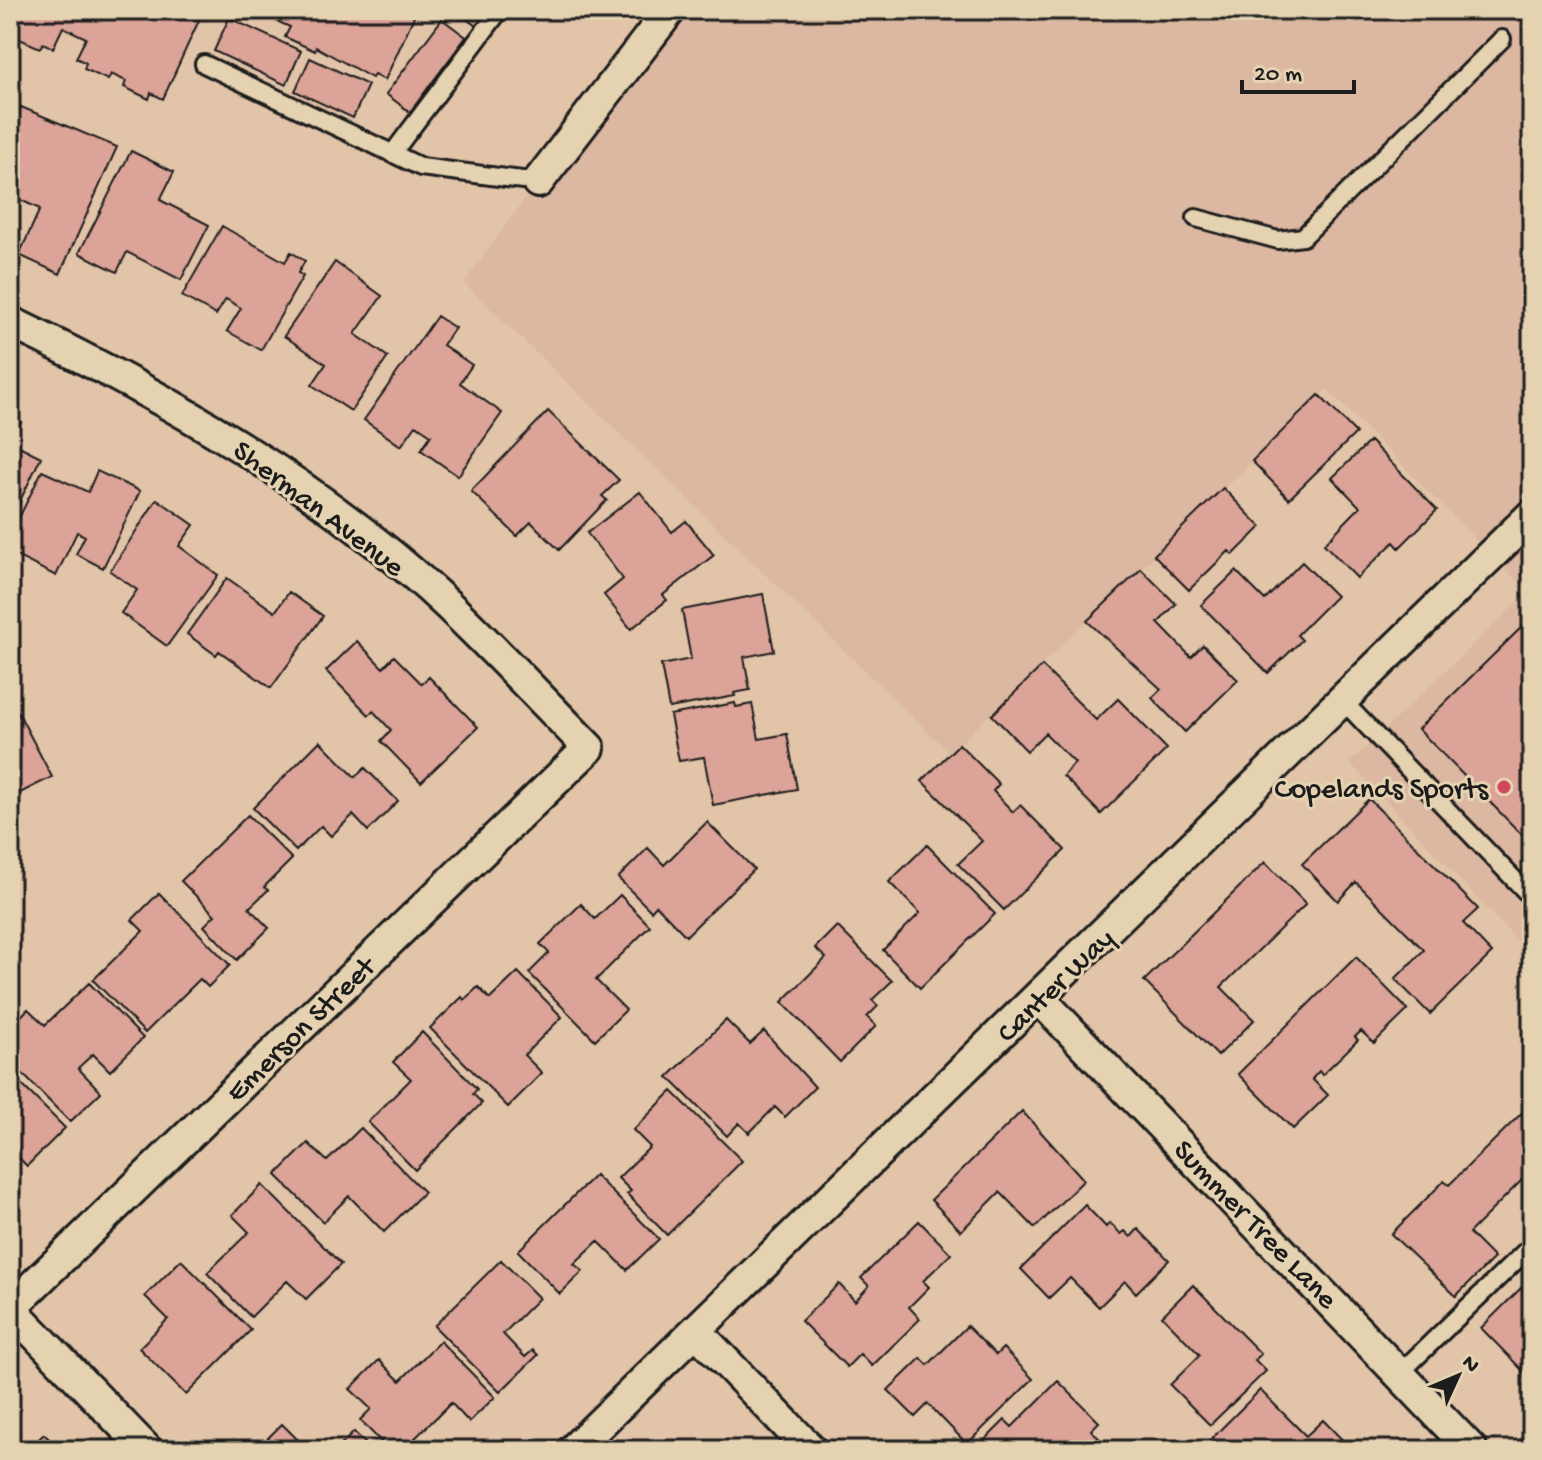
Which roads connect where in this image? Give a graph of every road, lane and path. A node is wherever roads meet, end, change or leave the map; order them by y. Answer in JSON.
{"nodes":[{"id":1,"x":500,"y":10,"type":"edge"},
{"id":2,"x":670,"y":10,"type":"edge"},
{"id":3,"x":1502,"y":39,"type":"dead end"},
{"id":4,"x":204,"y":64,"type":"dead end"},
{"id":5,"x":392,"y":154,"type":"junction"},
{"id":6,"x":538,"y":182,"type":"joint"},
{"id":7,"x":1196,"y":218,"type":"dead end"},
{"id":8,"x":10,"y":322,"type":"edge"},
{"id":9,"x":1532,"y":515,"type":"edge"},
{"id":10,"x":1343,"y":701,"type":"junction"},
{"id":11,"x":589,"y":748,"type":"joint"},
{"id":12,"x":1532,"y":898,"type":"edge"},
{"id":13,"x":1040,"y":999,"type":"junction"},
{"id":14,"x":1532,"y":1245,"type":"edge"},
{"id":15,"x":10,"y":1308,"type":"edge"},
{"id":16,"x":696,"y":1331,"type":"junction"},
{"id":17,"x":1401,"y":1372,"type":"junction"},
{"id":18,"x":147,"y":1450,"type":"edge"},
{"id":19,"x":573,"y":1450,"type":"edge"},
{"id":20,"x":811,"y":1450,"type":"edge"},
{"id":21,"x":1472,"y":1450,"type":"edge"}],
"edges":[{"from":1,"to":5,"type":"lane"},
{"from":2,"to":6,"type":"street"},
{"from":3,"to":7,"type":"lane"},
{"from":4,"to":5,"type":"lane"},
{"from":5,"to":6,"type":"lane"},
{"from":8,"to":11,"type":"street","name":"Sherman Avenue"},
{"from":9,"to":10,"type":"street","name":"Canter Way"},
{"from":10,"to":12,"type":"lane"},
{"from":10,"to":13,"type":"street","name":"Canter Way"},
{"from":11,"to":15,"type":"street","name":"Emerson Street"},
{"from":13,"to":16,"type":"street","name":"Canter Way"},
{"from":13,"to":17,"type":"street","name":"Summer Tree Lane"},
{"from":14,"to":17,"type":"lane"},
{"from":15,"to":18,"type":"street"},
{"from":16,"to":19,"type":"street","name":"Canter Way"},
{"from":16,"to":20,"type":"street"},
{"from":17,"to":21,"type":"street","name":"Summer Tree Lane"}]}
